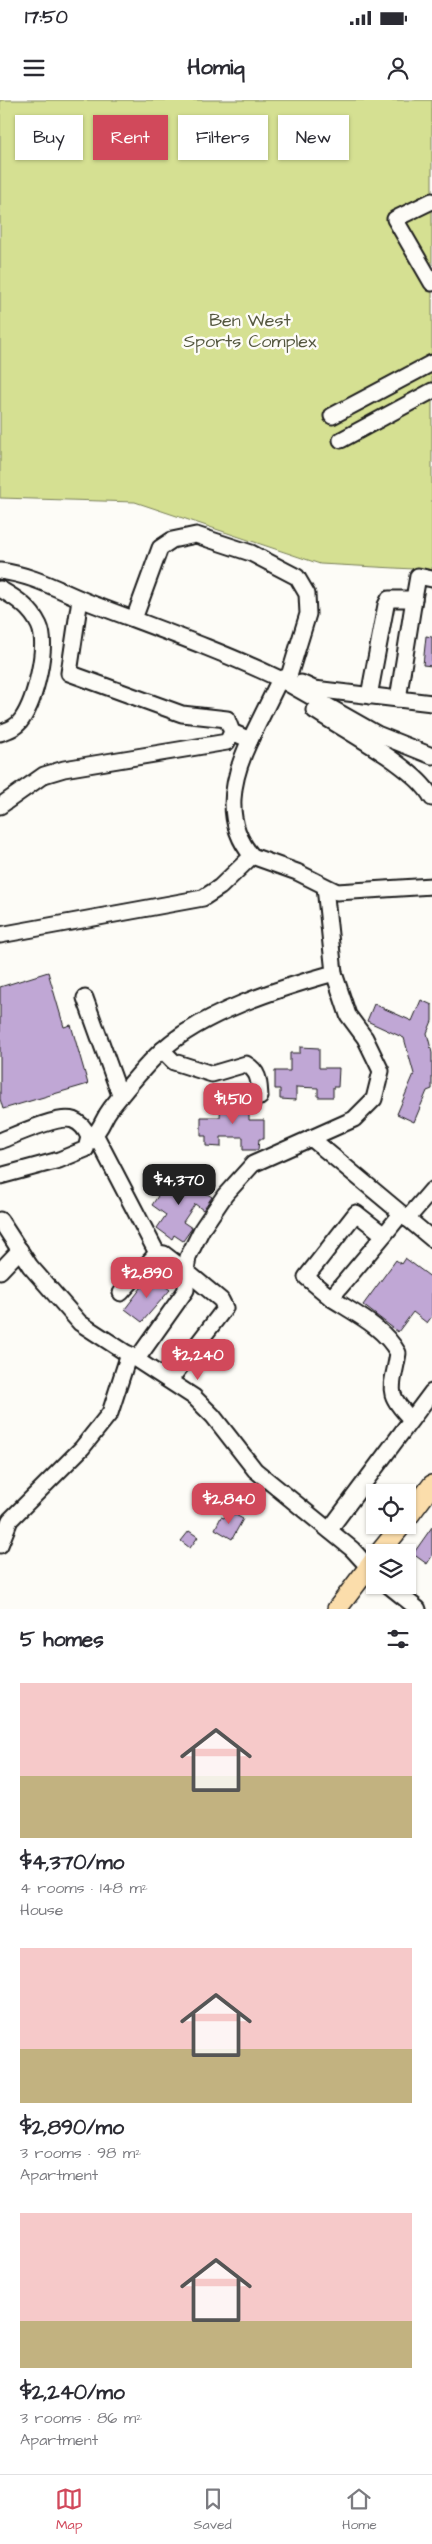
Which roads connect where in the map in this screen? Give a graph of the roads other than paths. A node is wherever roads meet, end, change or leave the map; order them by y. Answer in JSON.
{"nodes":[{"id":1,"x":432,"y":200,"type":"edge"},
{"id":2,"x":432,"y":283,"type":"edge"},
{"id":3,"x":432,"y":363,"type":"edge"},
{"id":4,"x":432,"y":391,"type":"edge"},
{"id":5,"x":332,"y":416,"type":"dead end"},
{"id":6,"x":341,"y":440,"type":"dead end"},
{"id":7,"x":0,"y":571,"type":"edge"},
{"id":8,"x":432,"y":579,"type":"edge"},
{"id":9,"x":0,"y":589,"type":"edge"},
{"id":10,"x":80,"y":598,"type":"junction"},
{"id":11,"x":414,"y":599,"type":"junction"},
{"id":12,"x":134,"y":619,"type":"junction"},
{"id":13,"x":282,"y":681,"type":"junction"},
{"id":14,"x":369,"y":696,"type":"junction"},
{"id":15,"x":398,"y":699,"type":"junction"},
{"id":16,"x":432,"y":703,"type":"edge"},
{"id":17,"x":232,"y":732,"type":"junction"},
{"id":18,"x":0,"y":733,"type":"edge"},
{"id":19,"x":250,"y":740,"type":"junction"},
{"id":20,"x":432,"y":756,"type":"edge"},
{"id":21,"x":431,"y":792,"type":"edge"},
{"id":22,"x":0,"y":806,"type":"edge"},
{"id":23,"x":252,"y":856,"type":"junction"},
{"id":24,"x":432,"y":886,"type":"edge"},
{"id":25,"x":325,"y":887,"type":"junction"},
{"id":26,"x":0,"y":936,"type":"edge"},
{"id":27,"x":334,"y":973,"type":"junction"},
{"id":28,"x":85,"y":998,"type":"dead end"},
{"id":29,"x":162,"y":1050,"type":"junction"},
{"id":30,"x":120,"y":1095,"type":"junction"},
{"id":31,"x":260,"y":1097,"type":"dead end"},
{"id":32,"x":92,"y":1136,"type":"junction"},
{"id":33,"x":311,"y":1138,"type":"junction"},
{"id":34,"x":0,"y":1141,"type":"edge"},
{"id":35,"x":0,"y":1176,"type":"edge"},
{"id":36,"x":432,"y":1190,"type":"edge"},
{"id":37,"x":404,"y":1217,"type":"junction"},
{"id":38,"x":0,"y":1220,"type":"edge"},
{"id":39,"x":384,"y":1236,"type":"junction"},
{"id":40,"x":432,"y":1239,"type":"edge"},
{"id":41,"x":20,"y":1250,"type":"junction"},
{"id":42,"x":157,"y":1253,"type":"junction"},
{"id":43,"x":0,"y":1271,"type":"edge"},
{"id":44,"x":186,"y":1271,"type":"junction"},
{"id":45,"x":122,"y":1293,"type":"dead end"},
{"id":46,"x":331,"y":1298,"type":"junction"},
{"id":47,"x":133,"y":1356,"type":"junction"},
{"id":48,"x":170,"y":1380,"type":"junction"},
{"id":49,"x":432,"y":1392,"type":"edge"},
{"id":50,"x":411,"y":1419,"type":"junction"},
{"id":51,"x":432,"y":1485,"type":"edge"},
{"id":52,"x":416,"y":1507,"type":"edge"},
{"id":53,"x":5,"y":1523,"type":"edge"},
{"id":54,"x":329,"y":1530,"type":"junction"},
{"id":55,"x":395,"y":1534,"type":"edge"},
{"id":56,"x":387,"y":1544,"type":"edge"},
{"id":57,"x":0,"y":1545,"type":"edge"},
{"id":58,"x":366,"y":1561,"type":"edge"},
{"id":59,"x":366,"y":1575,"type":"edge"},
{"id":60,"x":399,"y":1594,"type":"edge"},
{"id":61,"x":337,"y":1609,"type":"edge"},
{"id":62,"x":418,"y":1609,"type":"edge"}],
"edges":[{"from":1,"to":2,"type":"street"},
{"from":3,"to":5,"type":"street"},
{"from":4,"to":6,"type":"street"},
{"from":7,"to":10,"type":"street"},
{"from":8,"to":11,"type":"street"},
{"from":9,"to":18,"type":"street"},
{"from":10,"to":12,"type":"street"},
{"from":10,"to":17,"type":"street"},
{"from":11,"to":14,"type":"street"},
{"from":11,"to":15,"type":"street"},
{"from":12,"to":13,"type":"street"},
{"from":12,"to":13,"type":"street"},
{"from":13,"to":14,"type":"street"},
{"from":13,"to":19,"type":"street"},
{"from":13,"to":20,"type":"street"},
{"from":13,"to":21,"type":"street"},
{"from":14,"to":15,"type":"street"},
{"from":15,"to":16,"type":"street"},
{"from":17,"to":19,"type":"street"},
{"from":17,"to":22,"type":"street"},
{"from":19,"to":23,"type":"street"},
{"from":23,"to":25,"type":"street"},
{"from":23,"to":26,"type":"street"},
{"from":24,"to":25,"type":"street"},
{"from":25,"to":27,"type":"street"},
{"from":27,"to":29,"type":"street"},
{"from":27,"to":33,"type":"street"},
{"from":28,"to":30,"type":"street"},
{"from":29,"to":30,"type":"street"},
{"from":29,"to":31,"type":"street"},
{"from":30,"to":32,"type":"street"},
{"from":32,"to":34,"type":"street"},
{"from":32,"to":35,"type":"street"},
{"from":32,"to":42,"type":"street"},
{"from":33,"to":37,"type":"street"},
{"from":33,"to":44,"type":"street"},
{"from":36,"to":37,"type":"street"},
{"from":37,"to":39,"type":"street"},
{"from":37,"to":40,"type":"street"},
{"from":38,"to":41,"type":"street"},
{"from":39,"to":46,"type":"street"},
{"from":39,"to":46,"type":"street"},
{"from":41,"to":43,"type":"street"},
{"from":41,"to":47,"type":"street"},
{"from":42,"to":44,"type":"street"},
{"from":42,"to":45,"type":"street"},
{"from":44,"to":47,"type":"street"},
{"from":44,"to":48,"type":"street"},
{"from":46,"to":50,"type":"street"},
{"from":47,"to":48,"type":"street"},
{"from":47,"to":53,"type":"street"},
{"from":48,"to":54,"type":"street"},
{"from":49,"to":50,"type":"street"},
{"from":50,"to":54,"type":"street"},
{"from":51,"to":52,"type":"main road"},
{"from":53,"to":57,"type":"street"},
{"from":54,"to":58,"type":"street"},
{"from":55,"to":56,"type":"main road"},
{"from":59,"to":61,"type":"main road"},
{"from":60,"to":62,"type":"street"}]}
